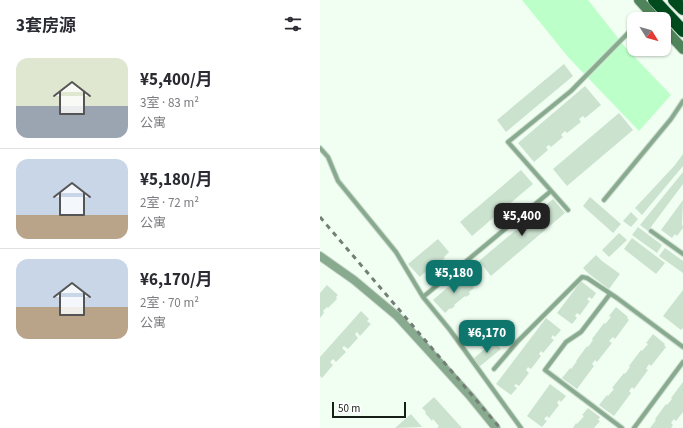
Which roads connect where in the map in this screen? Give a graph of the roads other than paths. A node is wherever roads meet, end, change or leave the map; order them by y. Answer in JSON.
{"nodes":[{"id":1,"x":639,"y":0,"type":"edge"},
{"id":2,"x":654,"y":0,"type":"edge"},
{"id":3,"x":674,"y":0,"type":"edge"},
{"id":4,"x":683,"y":9,"type":"edge"},
{"id":5,"x":646,"y":12,"type":"edge"},
{"id":6,"x":683,"y":31,"type":"edge"},
{"id":7,"x":627,"y":34,"type":"edge"},
{"id":8,"x":671,"y":36,"type":"edge"},
{"id":9,"x":683,"y":49,"type":"edge"},
{"id":10,"x":683,"y":101,"type":"edge"},
{"id":11,"x":320,"y":148,"type":"edge"},
{"id":12,"x":551,"y":190,"type":"junction"},
{"id":13,"x":604,"y":200,"type":"dead end"},
{"id":14,"x":568,"y":210,"type":"dead end"},
{"id":15,"x":651,"y":231,"type":"dead end"},
{"id":16,"x":683,"y":254,"type":"edge"},
{"id":17,"x":320,"y":256,"type":"edge"},
{"id":18,"x":610,"y":294,"type":"junction"},
{"id":19,"x":423,"y":297,"type":"junction"},
{"id":20,"x":683,"y":347,"type":"edge"},
{"id":21,"x":683,"y":362,"type":"edge"},
{"id":22,"x":494,"y":368,"type":"dead end"},
{"id":23,"x":496,"y":428,"type":"edge"},
{"id":24,"x":521,"y":428,"type":"edge"},
{"id":25,"x":622,"y":428,"type":"edge"},
{"id":26,"x":634,"y":428,"type":"edge"}],
"edges":[{"from":1,"to":5,"type":"street"},
{"from":2,"to":6,"type":"highway"},
{"from":3,"to":4,"type":"highway"},
{"from":7,"to":12,"type":"lane"},
{"from":8,"to":9,"type":"street"},
{"from":10,"to":13,"type":"lane"},
{"from":11,"to":19,"type":"lane"},
{"from":12,"to":14,"type":"lane"},
{"from":12,"to":19,"type":"lane"},
{"from":15,"to":16,"type":"lane"},
{"from":17,"to":23,"type":"street"},
{"from":18,"to":20,"type":"lane"},
{"from":18,"to":22,"type":"lane"},
{"from":18,"to":25,"type":"lane"},
{"from":19,"to":24,"type":"lane"},
{"from":21,"to":26,"type":"lane"}]}
